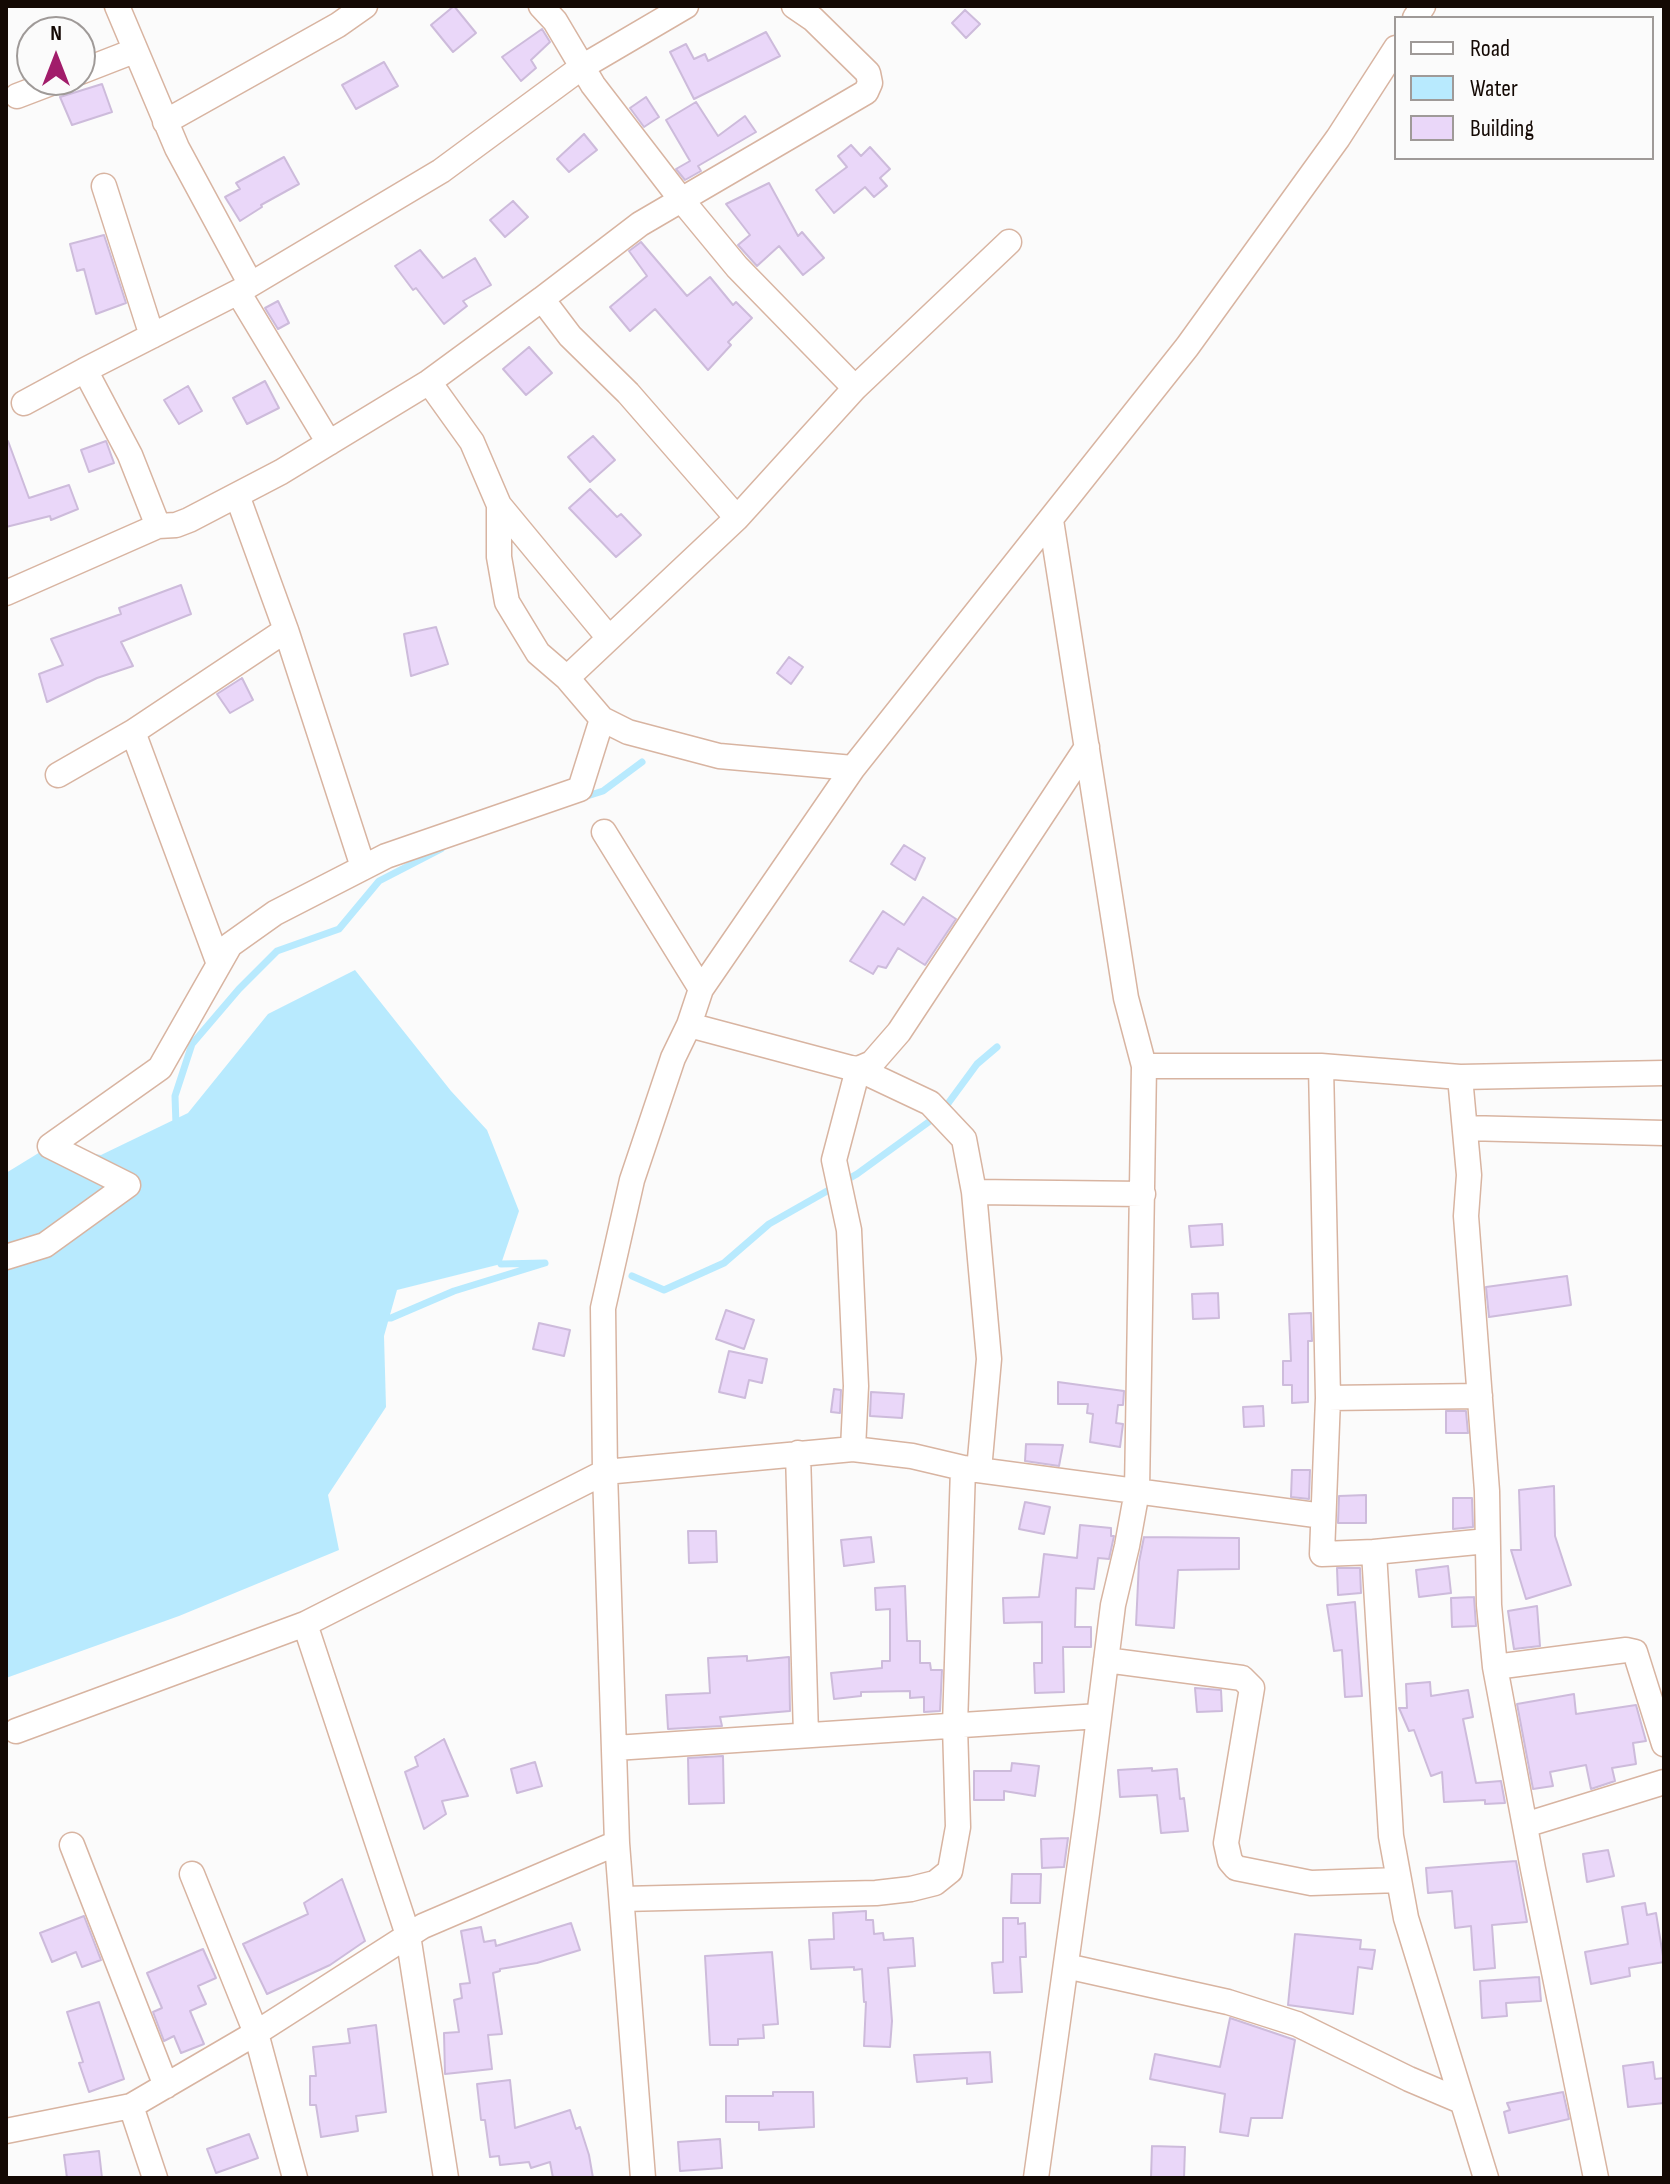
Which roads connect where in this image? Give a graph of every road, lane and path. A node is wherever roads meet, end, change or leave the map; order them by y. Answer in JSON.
{"nodes":[{"id":1,"x":117,"y":6,"type":"edge"},
{"id":2,"x":365,"y":6,"type":"edge"},
{"id":3,"x":541,"y":6,"type":"edge"},
{"id":4,"x":686,"y":6,"type":"edge"},
{"id":5,"x":794,"y":6,"type":"edge"},
{"id":6,"x":134,"y":51,"type":"junction"},
{"id":7,"x":1394,"y":51,"type":"edge"},
{"id":8,"x":96,"y":66,"type":"edge"},
{"id":9,"x":582,"y":67,"type":"junction"},
{"id":10,"x":165,"y":122,"type":"junction"},
{"id":11,"x":104,"y":186,"type":"dead end"},
{"id":12,"x":680,"y":198,"type":"junction"},
{"id":13,"x":1009,"y":242,"type":"dead end"},
{"id":14,"x":244,"y":287,"type":"junction"},
{"id":15,"x":542,"y":299,"type":"junction"},
{"id":16,"x":152,"y":336,"type":"junction"},
{"id":17,"x":85,"y":370,"type":"junction"},
{"id":18,"x":429,"y":382,"type":"junction"},
{"id":19,"x":855,"y":388,"type":"junction"},
{"id":20,"x":24,"y":403,"type":"dead end"},
{"id":21,"x":329,"y":443,"type":"junction"},
{"id":22,"x":237,"y":495,"type":"junction"},
{"id":23,"x":499,"y":505,"type":"junction"},
{"id":24,"x":737,"y":518,"type":"junction"},
{"id":25,"x":1051,"y":520,"type":"junction"},
{"id":26,"x":158,"y":526,"type":"junction"},
{"id":27,"x":6,"y":593,"type":"edge"},
{"id":28,"x":286,"y":630,"type":"junction"},
{"id":29,"x":609,"y":638,"type":"junction"},
{"id":30,"x":567,"y":678,"type":"junction"},
{"id":31,"x":602,"y":719,"type":"junction"},
{"id":32,"x":133,"y":732,"type":"junction"},
{"id":33,"x":1087,"y":747,"type":"junction"},
{"id":34,"x":853,"y":768,"type":"junction"},
{"id":35,"x":58,"y":775,"type":"dead end"},
{"id":36,"x":604,"y":832,"type":"dead end"},
{"id":37,"x":363,"y":867,"type":"junction"},
{"id":38,"x":219,"y":964,"type":"junction"},
{"id":39,"x":701,"y":989,"type":"junction"},
{"id":40,"x":689,"y":1025,"type":"junction"},
{"id":41,"x":1144,"y":1066,"type":"junction"},
{"id":42,"x":1321,"y":1066,"type":"junction"},
{"id":43,"x":858,"y":1069,"type":"junction"},
{"id":44,"x":1664,"y":1073,"type":"edge"},
{"id":45,"x":1460,"y":1077,"type":"junction"},
{"id":46,"x":1465,"y":1128,"type":"junction"},
{"id":47,"x":1664,"y":1133,"type":"edge"},
{"id":48,"x":974,"y":1192,"type":"junction"},
{"id":49,"x":1143,"y":1194,"type":"junction"},
{"id":50,"x":6,"y":1257,"type":"edge"},
{"id":51,"x":1480,"y":1396,"type":"junction"},
{"id":52,"x":1328,"y":1398,"type":"junction"},
{"id":53,"x":853,"y":1449,"type":"junction"},
{"id":54,"x":798,"y":1453,"type":"junction"},
{"id":55,"x":971,"y":1469,"type":"junction"},
{"id":56,"x":605,"y":1472,"type":"junction"},
{"id":57,"x":1137,"y":1491,"type":"junction"},
{"id":58,"x":1323,"y":1516,"type":"junction"},
{"id":59,"x":1487,"y":1541,"type":"junction"},
{"id":60,"x":1374,"y":1552,"type":"junction"},
{"id":61,"x":305,"y":1624,"type":"junction"},
{"id":62,"x":1106,"y":1660,"type":"junction"},
{"id":63,"x":1495,"y":1667,"type":"junction"},
{"id":64,"x":1099,"y":1716,"type":"junction"},
{"id":65,"x":955,"y":1726,"type":"junction"},
{"id":66,"x":16,"y":1731,"type":"dead end"},
{"id":67,"x":806,"y":1735,"type":"junction"},
{"id":68,"x":1664,"y":1744,"type":"edge"},
{"id":69,"x":615,"y":1748,"type":"junction"},
{"id":70,"x":1664,"y":1782,"type":"edge"},
{"id":71,"x":1525,"y":1825,"type":"junction"},
{"id":72,"x":617,"y":1843,"type":"junction"},
{"id":73,"x":72,"y":1845,"type":"dead end"},
{"id":74,"x":192,"y":1874,"type":"dead end"},
{"id":75,"x":1399,"y":1880,"type":"junction"},
{"id":76,"x":622,"y":1899,"type":"junction"},
{"id":77,"x":408,"y":1935,"type":"junction"},
{"id":78,"x":1066,"y":1966,"type":"junction"},
{"id":79,"x":256,"y":2033,"type":"junction"},
{"id":80,"x":166,"y":2086,"type":"junction"},
{"id":81,"x":1461,"y":2101,"type":"junction"},
{"id":82,"x":131,"y":2106,"type":"junction"},
{"id":83,"x":6,"y":2131,"type":"edge"},
{"id":84,"x":155,"y":2178,"type":"edge"},
{"id":85,"x":295,"y":2178,"type":"edge"},
{"id":86,"x":446,"y":2178,"type":"edge"},
{"id":87,"x":643,"y":2178,"type":"edge"},
{"id":88,"x":1036,"y":2178,"type":"edge"},
{"id":89,"x":1486,"y":2178,"type":"edge"},
{"id":90,"x":1596,"y":2178,"type":"edge"}],
"edges":[{"from":1,"to":6,"type":"street"},
{"from":2,"to":10,"type":"street"},
{"from":3,"to":9,"type":"street"},
{"from":4,"to":9,"type":"street"},
{"from":5,"to":12,"type":"street"},
{"from":6,"to":8,"type":"street"},
{"from":6,"to":10,"type":"street"},
{"from":7,"to":25,"type":"street"},
{"from":9,"to":12,"type":"street"},
{"from":9,"to":14,"type":"street"},
{"from":10,"to":14,"type":"street"},
{"from":11,"to":16,"type":"street"},
{"from":12,"to":15,"type":"street"},
{"from":12,"to":19,"type":"street"},
{"from":13,"to":19,"type":"street"},
{"from":14,"to":16,"type":"street"},
{"from":14,"to":21,"type":"street"},
{"from":15,"to":18,"type":"street"},
{"from":15,"to":24,"type":"street"},
{"from":16,"to":17,"type":"street"},
{"from":17,"to":20,"type":"street"},
{"from":17,"to":26,"type":"street"},
{"from":18,"to":21,"type":"street"},
{"from":18,"to":23,"type":"street"},
{"from":19,"to":24,"type":"street"},
{"from":21,"to":22,"type":"street"},
{"from":22,"to":26,"type":"street"},
{"from":22,"to":28,"type":"street"},
{"from":23,"to":29,"type":"street"},
{"from":23,"to":30,"type":"street"},
{"from":24,"to":29,"type":"street"},
{"from":25,"to":33,"type":"street"},
{"from":25,"to":34,"type":"street"},
{"from":26,"to":27,"type":"street"},
{"from":28,"to":32,"type":"street"},
{"from":28,"to":37,"type":"street"},
{"from":29,"to":30,"type":"street"},
{"from":30,"to":31,"type":"street"},
{"from":31,"to":34,"type":"street"},
{"from":31,"to":37,"type":"street"},
{"from":32,"to":35,"type":"street"},
{"from":32,"to":38,"type":"street"},
{"from":33,"to":41,"type":"street"},
{"from":33,"to":43,"type":"street"},
{"from":34,"to":39,"type":"street"},
{"from":36,"to":39,"type":"street"},
{"from":37,"to":38,"type":"street"},
{"from":38,"to":50,"type":"street"},
{"from":39,"to":40,"type":"street"},
{"from":40,"to":43,"type":"street"},
{"from":40,"to":56,"type":"street"},
{"from":41,"to":42,"type":"street"},
{"from":41,"to":49,"type":"street"},
{"from":42,"to":45,"type":"street"},
{"from":42,"to":52,"type":"street"},
{"from":43,"to":48,"type":"street"},
{"from":43,"to":53,"type":"street"},
{"from":44,"to":45,"type":"street"},
{"from":45,"to":46,"type":"street"},
{"from":46,"to":47,"type":"street"},
{"from":46,"to":51,"type":"street"},
{"from":48,"to":49,"type":"street"},
{"from":48,"to":55,"type":"street"},
{"from":49,"to":57,"type":"street"},
{"from":51,"to":52,"type":"street"},
{"from":51,"to":59,"type":"street"},
{"from":52,"to":58,"type":"street"},
{"from":53,"to":54,"type":"street"},
{"from":53,"to":55,"type":"street"},
{"from":54,"to":56,"type":"street"},
{"from":54,"to":67,"type":"street"},
{"from":55,"to":57,"type":"street"},
{"from":55,"to":65,"type":"street"},
{"from":56,"to":61,"type":"street"},
{"from":56,"to":69,"type":"street"},
{"from":57,"to":58,"type":"street"},
{"from":57,"to":62,"type":"street"},
{"from":58,"to":60,"type":"street"},
{"from":59,"to":60,"type":"street"},
{"from":59,"to":63,"type":"street"},
{"from":60,"to":75,"type":"street"},
{"from":61,"to":66,"type":"street"},
{"from":61,"to":77,"type":"street"},
{"from":62,"to":64,"type":"street"},
{"from":62,"to":75,"type":"street"},
{"from":63,"to":68,"type":"street"},
{"from":63,"to":71,"type":"street"},
{"from":64,"to":65,"type":"street"},
{"from":64,"to":78,"type":"street"},
{"from":65,"to":67,"type":"street"},
{"from":65,"to":76,"type":"street"},
{"from":67,"to":69,"type":"street"},
{"from":69,"to":72,"type":"street"},
{"from":70,"to":71,"type":"street"},
{"from":71,"to":90,"type":"street"},
{"from":72,"to":76,"type":"street"},
{"from":72,"to":77,"type":"street"},
{"from":73,"to":80,"type":"street"},
{"from":74,"to":79,"type":"street"},
{"from":75,"to":81,"type":"street"},
{"from":76,"to":87,"type":"street"},
{"from":77,"to":79,"type":"street"},
{"from":77,"to":86,"type":"street"},
{"from":78,"to":81,"type":"street"},
{"from":78,"to":88,"type":"street"},
{"from":79,"to":80,"type":"street"},
{"from":79,"to":85,"type":"street"},
{"from":80,"to":82,"type":"street"},
{"from":81,"to":89,"type":"street"},
{"from":82,"to":83,"type":"street"},
{"from":82,"to":84,"type":"street"}]}
